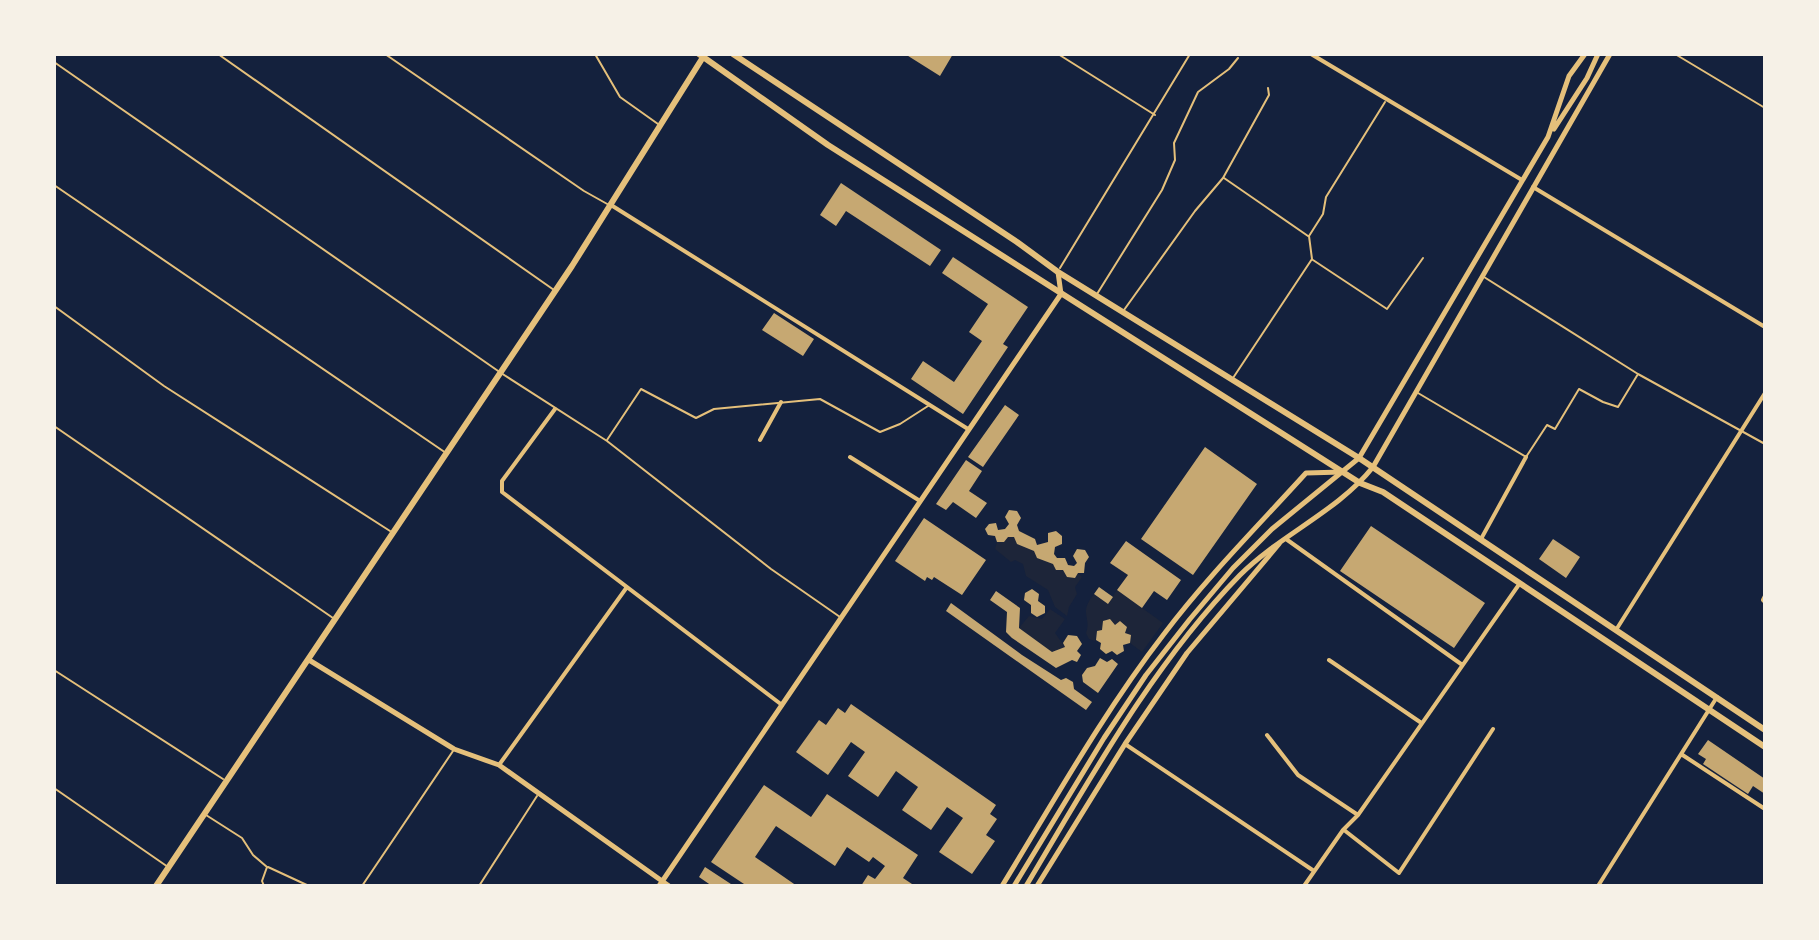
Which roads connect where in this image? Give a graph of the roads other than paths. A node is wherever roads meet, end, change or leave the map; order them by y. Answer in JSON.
{"nodes":[{"id":1,"x":218,"y":54,"type":"edge"},
{"id":2,"x":385,"y":54,"type":"edge"},
{"id":3,"x":595,"y":54,"type":"edge"},
{"id":4,"x":733,"y":54,"type":"edge"},
{"id":5,"x":1058,"y":54,"type":"edge"},
{"id":6,"x":1190,"y":54,"type":"edge"},
{"id":7,"x":1311,"y":54,"type":"edge"},
{"id":8,"x":1585,"y":54,"type":"edge"},
{"id":9,"x":1598,"y":54,"type":"edge"},
{"id":10,"x":1610,"y":54,"type":"edge"},
{"id":11,"x":1675,"y":54,"type":"edge"},
{"id":12,"x":703,"y":55,"type":"edge"},
{"id":13,"x":1238,"y":58,"type":"dead end"},
{"id":14,"x":54,"y":62,"type":"edge"},
{"id":15,"x":1268,"y":88,"type":"dead end"},
{"id":16,"x":1386,"y":99,"type":"junction"},
{"id":17,"x":1765,"y":108,"type":"edge"},
{"id":18,"x":1155,"y":116,"type":"junction"},
{"id":19,"x":659,"y":125,"type":"junction"},
{"id":20,"x":1548,"y":137,"type":"junction"},
{"id":21,"x":1558,"y":144,"type":"junction"},
{"id":22,"x":1223,"y":178,"type":"junction"},
{"id":23,"x":1522,"y":180,"type":"junction"},
{"id":24,"x":54,"y":185,"type":"edge"},
{"id":25,"x":1533,"y":187,"type":"junction"},
{"id":26,"x":611,"y":205,"type":"junction"},
{"id":27,"x":1504,"y":211,"type":"junction"},
{"id":28,"x":1516,"y":218,"type":"junction"},
{"id":29,"x":1309,"y":236,"type":"junction"},
{"id":30,"x":1423,"y":258,"type":"dead end"},
{"id":31,"x":1312,"y":259,"type":"junction"},
{"id":32,"x":1058,"y":272,"type":"junction"},
{"id":33,"x":1483,"y":277,"type":"junction"},
{"id":34,"x":555,"y":290,"type":"junction"},
{"id":35,"x":1061,"y":294,"type":"junction"},
{"id":36,"x":1096,"y":295,"type":"junction"},
{"id":37,"x":54,"y":306,"type":"edge"},
{"id":38,"x":1123,"y":311,"type":"junction"},
{"id":39,"x":1765,"y":327,"type":"edge"},
{"id":40,"x":501,"y":373,"type":"junction"},
{"id":41,"x":1638,"y":374,"type":"junction"},
{"id":42,"x":1232,"y":379,"type":"junction"},
{"id":43,"x":1417,"y":392,"type":"junction"},
{"id":44,"x":1765,"y":393,"type":"edge"},
{"id":45,"x":781,"y":402,"type":"junction"},
{"id":46,"x":930,"y":405,"type":"junction"},
{"id":47,"x":555,"y":409,"type":"junction"},
{"id":48,"x":54,"y":426,"type":"edge"},
{"id":49,"x":968,"y":429,"type":"junction"},
{"id":50,"x":1741,"y":430,"type":"junction"},
{"id":51,"x":760,"y":440,"type":"dead end"},
{"id":52,"x":607,"y":441,"type":"junction"},
{"id":53,"x":1765,"y":444,"type":"edge"},
{"id":54,"x":447,"y":455,"type":"junction"},
{"id":55,"x":850,"y":457,"type":"dead end"},
{"id":56,"x":1526,"y":457,"type":"junction"},
{"id":57,"x":1359,"y":458,"type":"junction"},
{"id":58,"x":1373,"y":467,"type":"junction"},
{"id":59,"x":1343,"y":472,"type":"junction"},
{"id":60,"x":1360,"y":483,"type":"junction"},
{"id":61,"x":920,"y":501,"type":"junction"},
{"id":62,"x":394,"y":534,"type":"junction"},
{"id":63,"x":1284,"y":537,"type":"junction"},
{"id":64,"x":1481,"y":539,"type":"junction"},
{"id":65,"x":1520,"y":583,"type":"junction"},
{"id":66,"x":627,"y":587,"type":"junction"},
{"id":67,"x":842,"y":619,"type":"junction"},
{"id":68,"x":336,"y":620,"type":"junction"},
{"id":69,"x":1616,"y":630,"type":"junction"},
{"id":70,"x":309,"y":660,"type":"junction"},
{"id":71,"x":1329,"y":660,"type":"dead end"},
{"id":72,"x":1462,"y":664,"type":"junction"},
{"id":73,"x":54,"y":670,"type":"edge"},
{"id":74,"x":1717,"y":697,"type":"junction"},
{"id":75,"x":782,"y":705,"type":"junction"},
{"id":76,"x":1710,"y":711,"type":"junction"},
{"id":77,"x":1421,"y":722,"type":"junction"},
{"id":78,"x":1493,"y":729,"type":"dead end"},
{"id":79,"x":1765,"y":730,"type":"edge"},
{"id":80,"x":1267,"y":735,"type":"dead end"},
{"id":81,"x":1125,"y":744,"type":"junction"},
{"id":82,"x":1765,"y":747,"type":"edge"},
{"id":83,"x":454,"y":749,"type":"junction"},
{"id":84,"x":1681,"y":754,"type":"junction"},
{"id":85,"x":499,"y":765,"type":"junction"},
{"id":86,"x":227,"y":782,"type":"junction"},
{"id":87,"x":54,"y":788,"type":"edge"},
{"id":88,"x":540,"y":792,"type":"junction"},
{"id":89,"x":1765,"y":809,"type":"edge"},
{"id":90,"x":205,"y":814,"type":"junction"},
{"id":91,"x":1358,"y":815,"type":"junction"},
{"id":92,"x":1343,"y":830,"type":"junction"},
{"id":93,"x":267,"y":867,"type":"junction"},
{"id":94,"x":169,"y":868,"type":"junction"},
{"id":95,"x":1314,"y":871,"type":"junction"},
{"id":96,"x":660,"y":884,"type":"edge"},
{"id":97,"x":156,"y":886,"type":"edge"},
{"id":98,"x":264,"y":886,"type":"edge"},
{"id":99,"x":309,"y":886,"type":"edge"},
{"id":100,"x":362,"y":886,"type":"edge"},
{"id":101,"x":479,"y":886,"type":"edge"},
{"id":102,"x":669,"y":886,"type":"edge"},
{"id":103,"x":1002,"y":886,"type":"edge"},
{"id":104,"x":1014,"y":886,"type":"edge"},
{"id":105,"x":1026,"y":886,"type":"edge"},
{"id":106,"x":1037,"y":886,"type":"edge"},
{"id":107,"x":1304,"y":886,"type":"edge"},
{"id":108,"x":1598,"y":886,"type":"edge"}],
"edges":[{"from":1,"to":34,"type":"lane"},
{"from":2,"to":26,"type":"lane"},
{"from":3,"to":19,"type":"lane"},
{"from":4,"to":32,"type":"main road"},
{"from":5,"to":18,"type":"lane"},
{"from":6,"to":18,"type":"lane"},
{"from":7,"to":16,"type":"street"},
{"from":8,"to":20,"type":"main road"},
{"from":9,"to":20,"type":"main road"},
{"from":10,"to":21,"type":"main road"},
{"from":11,"to":17,"type":"lane"},
{"from":12,"to":19,"type":"main road"},
{"from":12,"to":35,"type":"main road"},
{"from":13,"to":36,"type":"lane"},
{"from":14,"to":40,"type":"lane"},
{"from":15,"to":22,"type":"lane"},
{"from":16,"to":23,"type":"street"},
{"from":16,"to":29,"type":"lane"},
{"from":18,"to":32,"type":"lane"},
{"from":19,"to":26,"type":"main road"},
{"from":20,"to":21,"type":"main road"},
{"from":20,"to":23,"type":"main road"},
{"from":21,"to":25,"type":"main road"},
{"from":22,"to":29,"type":"lane"},
{"from":22,"to":38,"type":"lane"},
{"from":23,"to":25,"type":"main road"},
{"from":23,"to":27,"type":"main road"},
{"from":24,"to":54,"type":"lane"},
{"from":25,"to":28,"type":"main road"},
{"from":25,"to":39,"type":"street"},
{"from":26,"to":34,"type":"main road"},
{"from":26,"to":46,"type":"street"},
{"from":27,"to":28,"type":"main road"},
{"from":27,"to":57,"type":"main road"},
{"from":28,"to":33,"type":"main road"},
{"from":29,"to":31,"type":"lane"},
{"from":30,"to":31,"type":"lane"},
{"from":31,"to":42,"type":"lane"},
{"from":32,"to":35,"type":"main road"},
{"from":32,"to":36,"type":"main road"},
{"from":33,"to":41,"type":"lane"},
{"from":33,"to":43,"type":"main road"},
{"from":34,"to":40,"type":"main road"},
{"from":35,"to":49,"type":"main road"},
{"from":35,"to":59,"type":"main road"},
{"from":36,"to":38,"type":"main road"},
{"from":37,"to":62,"type":"lane"},
{"from":38,"to":42,"type":"main road"},
{"from":40,"to":47,"type":"lane"},
{"from":40,"to":54,"type":"main road"},
{"from":41,"to":50,"type":"lane"},
{"from":41,"to":56,"type":"lane"},
{"from":42,"to":57,"type":"main road"},
{"from":43,"to":56,"type":"lane"},
{"from":43,"to":58,"type":"main road"},
{"from":44,"to":50,"type":"street"},
{"from":45,"to":46,"type":"lane"},
{"from":45,"to":51,"type":"street"},
{"from":45,"to":52,"type":"lane"},
{"from":46,"to":49,"type":"street"},
{"from":47,"to":52,"type":"lane"},
{"from":47,"to":66,"type":"street"},
{"from":48,"to":68,"type":"lane"},
{"from":49,"to":61,"type":"main road"},
{"from":50,"to":53,"type":"lane"},
{"from":50,"to":69,"type":"street"},
{"from":52,"to":67,"type":"lane"},
{"from":54,"to":62,"type":"main road"},
{"from":55,"to":61,"type":"street"},
{"from":56,"to":64,"type":"street"},
{"from":57,"to":58,"type":"main road"},
{"from":57,"to":59,"type":"main road"},
{"from":58,"to":60,"type":"main road"},
{"from":58,"to":64,"type":"main road"},
{"from":59,"to":60,"type":"main road"},
{"from":59,"to":103,"type":"main road"},
{"from":59,"to":104,"type":"main road"},
{"from":60,"to":63,"type":"main road"},
{"from":60,"to":65,"type":"main road"},
{"from":61,"to":67,"type":"main road"},
{"from":62,"to":68,"type":"main road"},
{"from":63,"to":72,"type":"street"},
{"from":63,"to":81,"type":"main road"},
{"from":63,"to":105,"type":"main road"},
{"from":64,"to":69,"type":"main road"},
{"from":65,"to":72,"type":"street"},
{"from":65,"to":76,"type":"main road"},
{"from":66,"to":75,"type":"street"},
{"from":66,"to":85,"type":"street"},
{"from":67,"to":75,"type":"main road"},
{"from":68,"to":70,"type":"main road"},
{"from":69,"to":74,"type":"main road"},
{"from":70,"to":83,"type":"main road"},
{"from":70,"to":86,"type":"main road"},
{"from":71,"to":77,"type":"street"},
{"from":72,"to":77,"type":"street"},
{"from":73,"to":86,"type":"lane"},
{"from":74,"to":76,"type":"street"},
{"from":74,"to":79,"type":"main road"},
{"from":75,"to":96,"type":"main road"},
{"from":76,"to":82,"type":"main road"},
{"from":76,"to":84,"type":"street"},
{"from":77,"to":91,"type":"street"},
{"from":78,"to":92,"type":"street"},
{"from":80,"to":91,"type":"street"},
{"from":81,"to":95,"type":"street"},
{"from":81,"to":106,"type":"main road"},
{"from":83,"to":85,"type":"main road"},
{"from":83,"to":100,"type":"lane"},
{"from":84,"to":89,"type":"street"},
{"from":84,"to":108,"type":"street"},
{"from":85,"to":88,"type":"main road"},
{"from":86,"to":90,"type":"main road"},
{"from":87,"to":94,"type":"lane"},
{"from":88,"to":96,"type":"main road"},
{"from":88,"to":101,"type":"lane"},
{"from":90,"to":93,"type":"lane"},
{"from":90,"to":94,"type":"main road"},
{"from":91,"to":92,"type":"street"},
{"from":92,"to":95,"type":"street"},
{"from":93,"to":98,"type":"lane"},
{"from":93,"to":99,"type":"lane"},
{"from":94,"to":97,"type":"main road"},
{"from":95,"to":107,"type":"street"},
{"from":96,"to":102,"type":"main road"}]}
